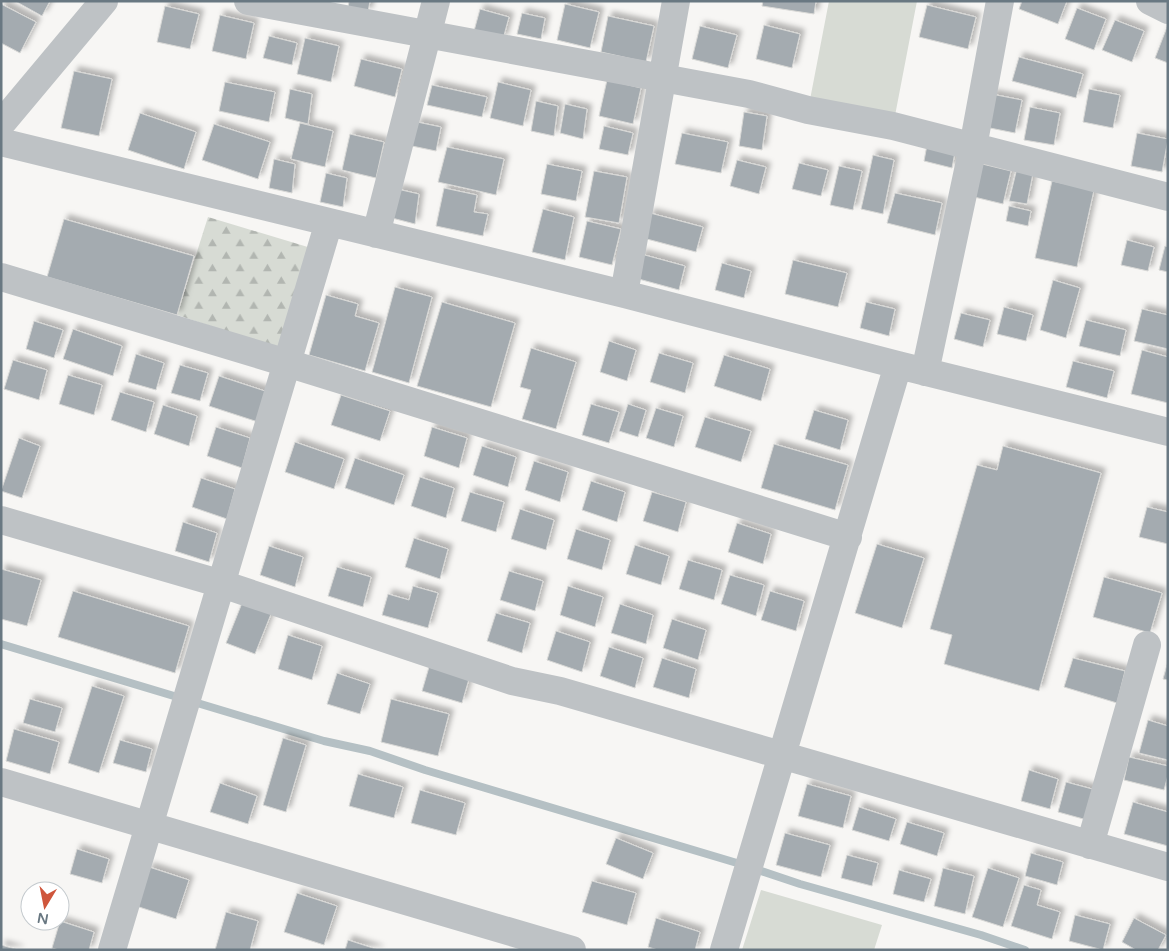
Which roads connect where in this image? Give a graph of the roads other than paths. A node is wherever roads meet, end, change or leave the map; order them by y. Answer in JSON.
{"nodes":[{"id":1,"x":104,"y":1,"type":"edge"},
{"id":2,"x":248,"y":1,"type":"edge"},
{"id":3,"x":436,"y":1,"type":"edge"},
{"id":4,"x":676,"y":1,"type":"edge"},
{"id":5,"x":1000,"y":1,"type":"edge"},
{"id":6,"x":1150,"y":1,"type":"edge"},
{"id":7,"x":1168,"y":10,"type":"edge"},
{"id":8,"x":428,"y":34,"type":"junction"},
{"id":9,"x":662,"y":77,"type":"junction"},
{"id":10,"x":1,"y":124,"type":"edge"},
{"id":11,"x":1,"y":142,"type":"edge"},
{"id":12,"x":973,"y":147,"type":"junction"},
{"id":13,"x":1168,"y":197,"type":"edge"},
{"id":14,"x":329,"y":222,"type":"junction"},
{"id":15,"x":376,"y":234,"type":"junction"},
{"id":16,"x":1,"y":277,"type":"edge"},
{"id":17,"x":624,"y":294,"type":"junction"},
{"id":18,"x":287,"y":363,"type":"junction"},
{"id":19,"x":898,"y":365,"type":"junction"},
{"id":20,"x":925,"y":372,"type":"junction"},
{"id":21,"x":1168,"y":432,"type":"edge"},
{"id":22,"x":1,"y":520,"type":"edge"},
{"id":23,"x":848,"y":537,"type":"junction"},
{"id":24,"x":222,"y":584,"type":"junction"},
{"id":25,"x":1147,"y":645,"type":"dead end"},
{"id":26,"x":782,"y":756,"type":"junction"},
{"id":27,"x":1,"y":782,"type":"edge"},
{"id":28,"x":148,"y":826,"type":"junction"},
{"id":29,"x":1090,"y":845,"type":"junction"},
{"id":30,"x":1168,"y":867,"type":"edge"},
{"id":31,"x":112,"y":950,"type":"edge"},
{"id":32,"x":572,"y":950,"type":"edge"},
{"id":33,"x":724,"y":950,"type":"edge"}],
"edges":[{"from":1,"to":10,"type":"street"},
{"from":2,"to":8,"type":"street"},
{"from":3,"to":8,"type":"street"},
{"from":4,"to":9,"type":"street"},
{"from":5,"to":12,"type":"street"},
{"from":6,"to":7,"type":"street"},
{"from":8,"to":9,"type":"street"},
{"from":8,"to":15,"type":"street"},
{"from":9,"to":12,"type":"street"},
{"from":9,"to":17,"type":"street"},
{"from":11,"to":14,"type":"street"},
{"from":12,"to":13,"type":"street"},
{"from":12,"to":20,"type":"street"},
{"from":14,"to":15,"type":"street"},
{"from":14,"to":18,"type":"street"},
{"from":15,"to":17,"type":"street"},
{"from":16,"to":18,"type":"street"},
{"from":17,"to":19,"type":"street"},
{"from":18,"to":23,"type":"street"},
{"from":18,"to":24,"type":"street"},
{"from":19,"to":20,"type":"street"},
{"from":19,"to":23,"type":"street"},
{"from":20,"to":21,"type":"street"},
{"from":22,"to":24,"type":"street"},
{"from":23,"to":26,"type":"street"},
{"from":24,"to":26,"type":"street"},
{"from":24,"to":28,"type":"street"},
{"from":25,"to":29,"type":"street"},
{"from":26,"to":29,"type":"street"},
{"from":26,"to":33,"type":"street"},
{"from":27,"to":28,"type":"street"},
{"from":28,"to":31,"type":"street"},
{"from":28,"to":32,"type":"street"},
{"from":29,"to":30,"type":"street"}]}
